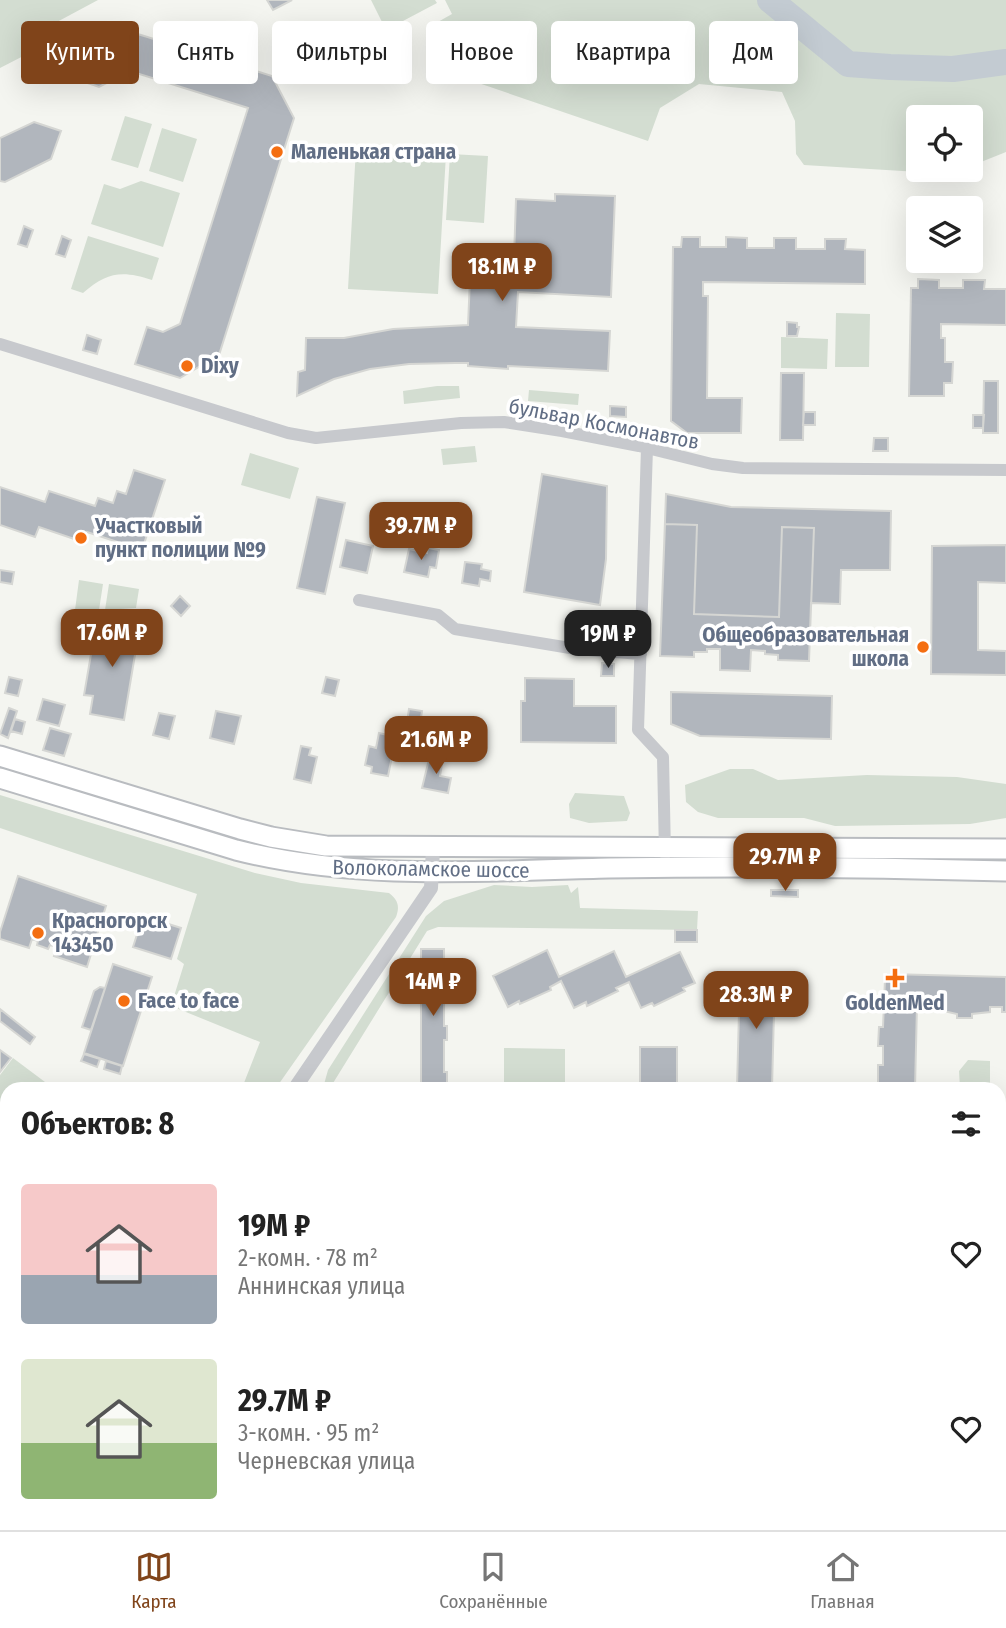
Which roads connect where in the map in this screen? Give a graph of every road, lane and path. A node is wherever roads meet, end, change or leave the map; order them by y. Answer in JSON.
{"nodes":[{"id":1,"x":0,"y":344,"type":"edge"},
{"id":2,"x":647,"y":448,"type":"junction"},
{"id":3,"x":1006,"y":470,"type":"edge"},
{"id":4,"x":359,"y":600,"type":"dead end"},
{"id":5,"x":641,"y":654,"type":"junction"},
{"id":6,"x":0,"y":755,"type":"edge"},
{"id":7,"x":0,"y":778,"type":"edge"},
{"id":8,"x":433,"y":848,"type":"junction"},
{"id":9,"x":1006,"y":849,"type":"edge"},
{"id":10,"x":666,"y":859,"type":"junction"},
{"id":11,"x":1006,"y":871,"type":"edge"},
{"id":12,"x":433,"y":873,"type":"junction"},
{"id":13,"x":299,"y":1082,"type":"edge"}],
"edges":[{"from":1,"to":2,"type":"street","name":"бульвар Космонавтов"},
{"from":2,"to":3,"type":"street","name":"бульвар Космонавтов"},
{"from":2,"to":5,"type":"street"},
{"from":4,"to":5,"type":"street"},
{"from":5,"to":10,"type":"street"},
{"from":6,"to":8,"type":"main road","name":"Волоколамское шоссе"},
{"from":7,"to":12,"type":"main road","name":"Волоколамское шоссе"},
{"from":8,"to":10,"type":"main road","name":"Волоколамское шоссе"},
{"from":8,"to":12,"type":"street"},
{"from":9,"to":10,"type":"main road"},
{"from":10,"to":11,"type":"main road"},
{"from":10,"to":12,"type":"main road","name":"Волоколамское шоссе"},
{"from":12,"to":13,"type":"street"}]}
